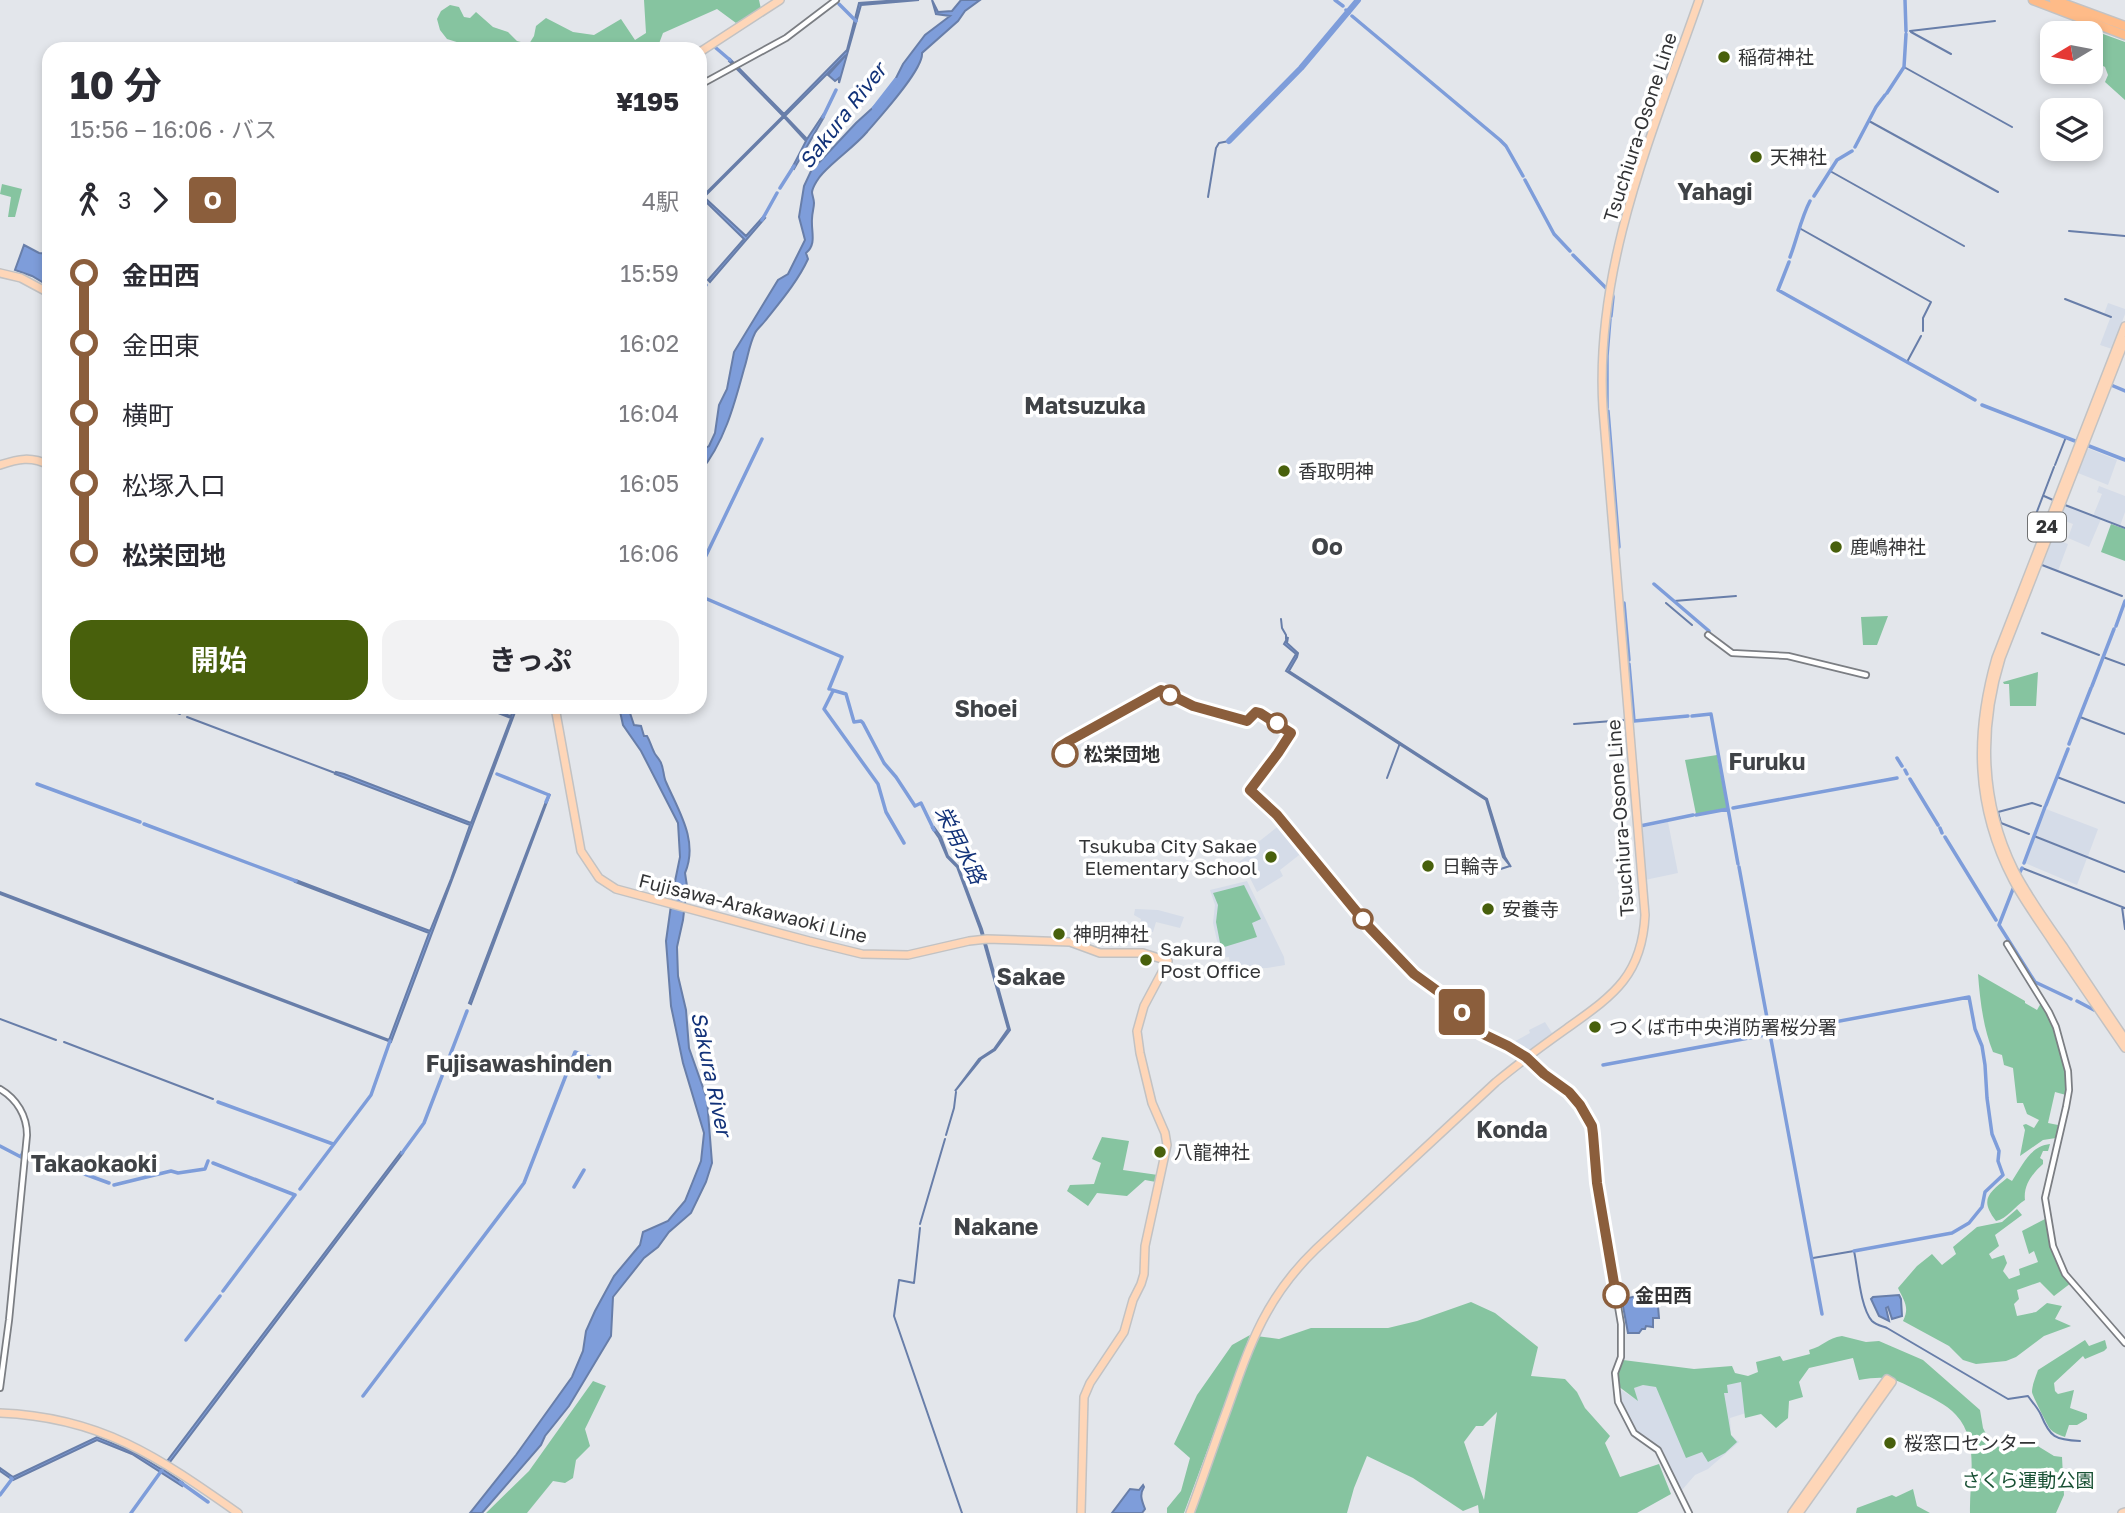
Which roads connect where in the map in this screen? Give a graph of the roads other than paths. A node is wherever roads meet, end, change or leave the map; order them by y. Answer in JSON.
{"nodes":[{"id":1,"x":780,"y":0,"type":"edge"},
{"id":2,"x":836,"y":0,"type":"edge"},
{"id":3,"x":1699,"y":0,"type":"edge"},
{"id":4,"x":2033,"y":0,"type":"edge"},
{"id":5,"x":2054,"y":0,"type":"edge"},
{"id":6,"x":2125,"y":26,"type":"edge"},
{"id":7,"x":2125,"y":35,"type":"edge"},
{"id":8,"x":707,"y":47,"type":"edge"},
{"id":9,"x":707,"y":81,"type":"edge"},
{"id":10,"x":0,"y":273,"type":"edge"},
{"id":11,"x":42,"y":289,"type":"edge"},
{"id":12,"x":2125,"y":326,"type":"edge"},
{"id":13,"x":2125,"y":340,"type":"edge"},
{"id":14,"x":42,"y":462,"type":"edge"},
{"id":15,"x":0,"y":465,"type":"edge"},
{"id":16,"x":1708,"y":635,"type":"dead end"},
{"id":17,"x":1866,"y":675,"type":"dead end"},
{"id":18,"x":556,"y":714,"type":"edge"},
{"id":19,"x":1250,"y":790,"type":"dead end"},
{"id":20,"x":2007,"y":944,"type":"dead end"},
{"id":21,"x":2125,"y":1039,"type":"edge"},
{"id":22,"x":2125,"y":1048,"type":"edge"},
{"id":23,"x":1526,"y":1057,"type":"junction"},
{"id":24,"x":0,"y":1089,"type":"edge"},
{"id":25,"x":2125,"y":1343,"type":"edge"},
{"id":26,"x":0,"y":1388,"type":"edge"},
{"id":27,"x":0,"y":1412,"type":"edge"},
{"id":28,"x":238,"y":1513,"type":"edge"},
{"id":29,"x":1081,"y":1513,"type":"edge"},
{"id":30,"x":1190,"y":1513,"type":"edge"},
{"id":31,"x":1689,"y":1513,"type":"edge"},
{"id":32,"x":1792,"y":1513,"type":"edge"},
{"id":33,"x":1799,"y":1513,"type":"edge"}],
"edges":[{"from":1,"to":8,"type":"main road"},
{"from":2,"to":9,"type":"street"},
{"from":3,"to":23,"type":"main road","name":"Tsuchiura-Osone Line"},
{"from":4,"to":7,"type":"highway"},
{"from":5,"to":6,"type":"highway"},
{"from":10,"to":11,"type":"main road"},
{"from":12,"to":22,"type":"main road","number":"24"},
{"from":13,"to":21,"type":"main road","number":"24"},
{"from":14,"to":15,"type":"main road"},
{"from":16,"to":17,"type":"street"},
{"from":18,"to":29,"type":"main road","name":"Fujisawa-Arakawaoki Line"},
{"from":19,"to":23,"type":"street"},
{"from":20,"to":25,"type":"street"},
{"from":23,"to":30,"type":"main road","name":"Tsuchiura-Osone Line"},
{"from":23,"to":31,"type":"street"},
{"from":24,"to":26,"type":"street"},
{"from":27,"to":28,"type":"main road"},
{"from":32,"to":33,"type":"main road"}]}
